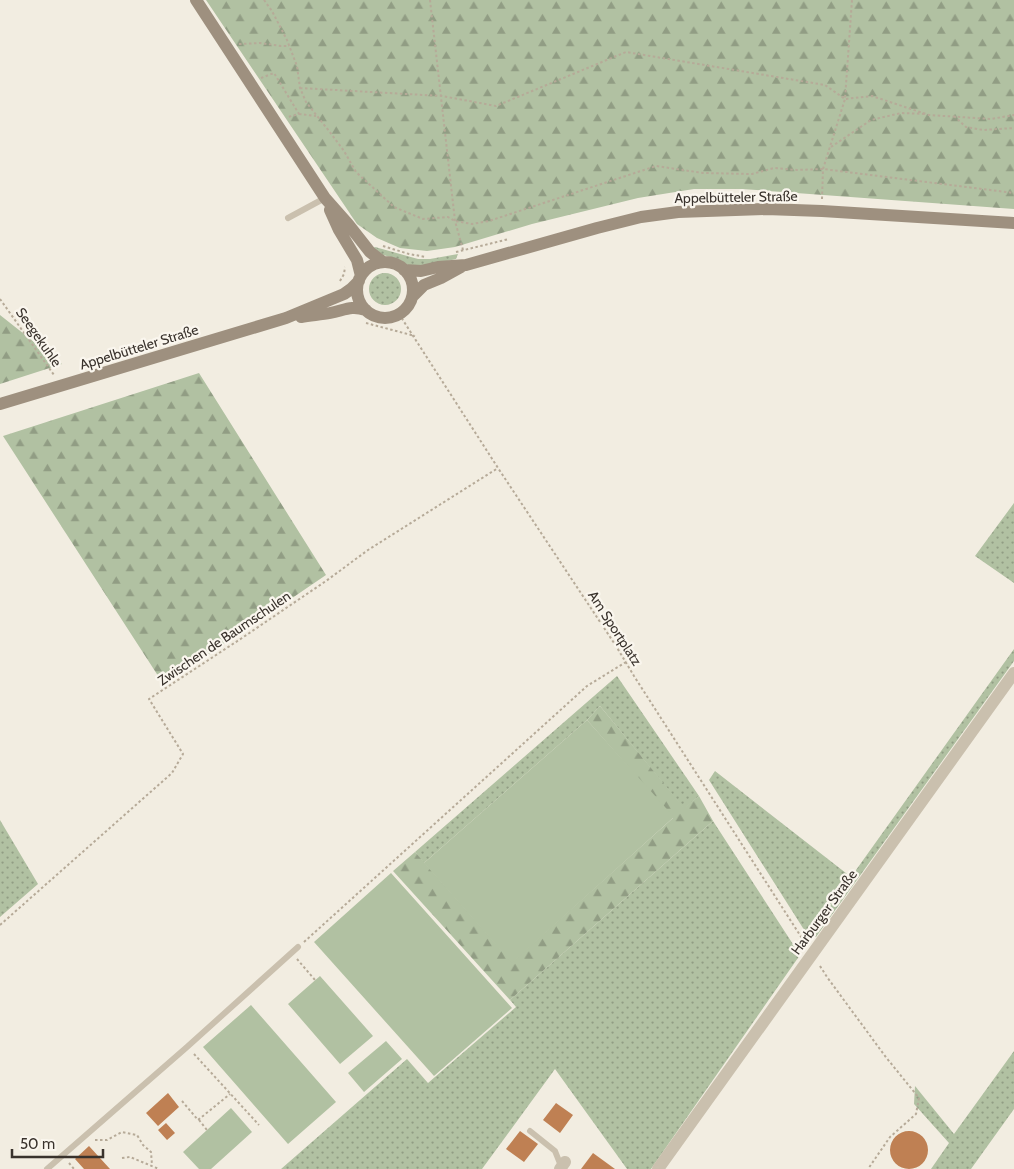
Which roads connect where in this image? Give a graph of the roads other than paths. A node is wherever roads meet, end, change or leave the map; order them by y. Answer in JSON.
{"nodes":[{"id":1,"x":196,"y":0,"type":"edge"},
{"id":2,"x":325,"y":198,"type":"junction"},
{"id":3,"x":288,"y":218,"type":"dead end"},
{"id":4,"x":1014,"y":223,"type":"edge"},
{"id":5,"x":383,"y":262,"type":"junction"},
{"id":6,"x":466,"y":265,"type":"junction"},
{"id":7,"x":404,"y":270,"type":"junction"},
{"id":8,"x":360,"y":279,"type":"junction"},
{"id":9,"x":412,"y":297,"type":"junction"},
{"id":10,"x":363,"y":316,"type":"junction"},
{"id":11,"x":286,"y":318,"type":"junction"},
{"id":12,"x":0,"y":404,"type":"edge"},
{"id":13,"x":1014,"y":673,"type":"edge"},
{"id":14,"x":298,"y":947,"type":"road end"},
{"id":15,"x":530,"y":1131,"type":"dead end"},
{"id":16,"x":562,"y":1166,"type":"edge"},
{"id":17,"x":47,"y":1169,"type":"edge"},
{"id":18,"x":658,"y":1169,"type":"edge"}],
"edges":[{"from":1,"to":2,"type":"main road"},
{"from":2,"to":3,"type":"lane"},
{"from":2,"to":5,"type":"main road"},
{"from":2,"to":8,"type":"main road"},
{"from":4,"to":6,"type":"main road","name":"Appelbütteler Straße"},
{"from":5,"to":7,"type":"main road"},
{"from":5,"to":8,"type":"main road"},
{"from":6,"to":7,"type":"main road","name":"Appelbütteler Straße"},
{"from":6,"to":9,"type":"main road","name":"Appelbütteler Straße"},
{"from":7,"to":9,"type":"main road"},
{"from":8,"to":10,"type":"main road"},
{"from":8,"to":11,"type":"main road","name":"Appelbütteler Straße"},
{"from":9,"to":10,"type":"main road"},
{"from":10,"to":11,"type":"main road","name":"Appelbütteler Straße"},
{"from":11,"to":12,"type":"main road","name":"Appelbütteler Straße"},
{"from":13,"to":18,"type":"street","name":"Harburger Straße"},
{"from":14,"to":17,"type":"lane"},
{"from":15,"to":16,"type":"lane"}]}
